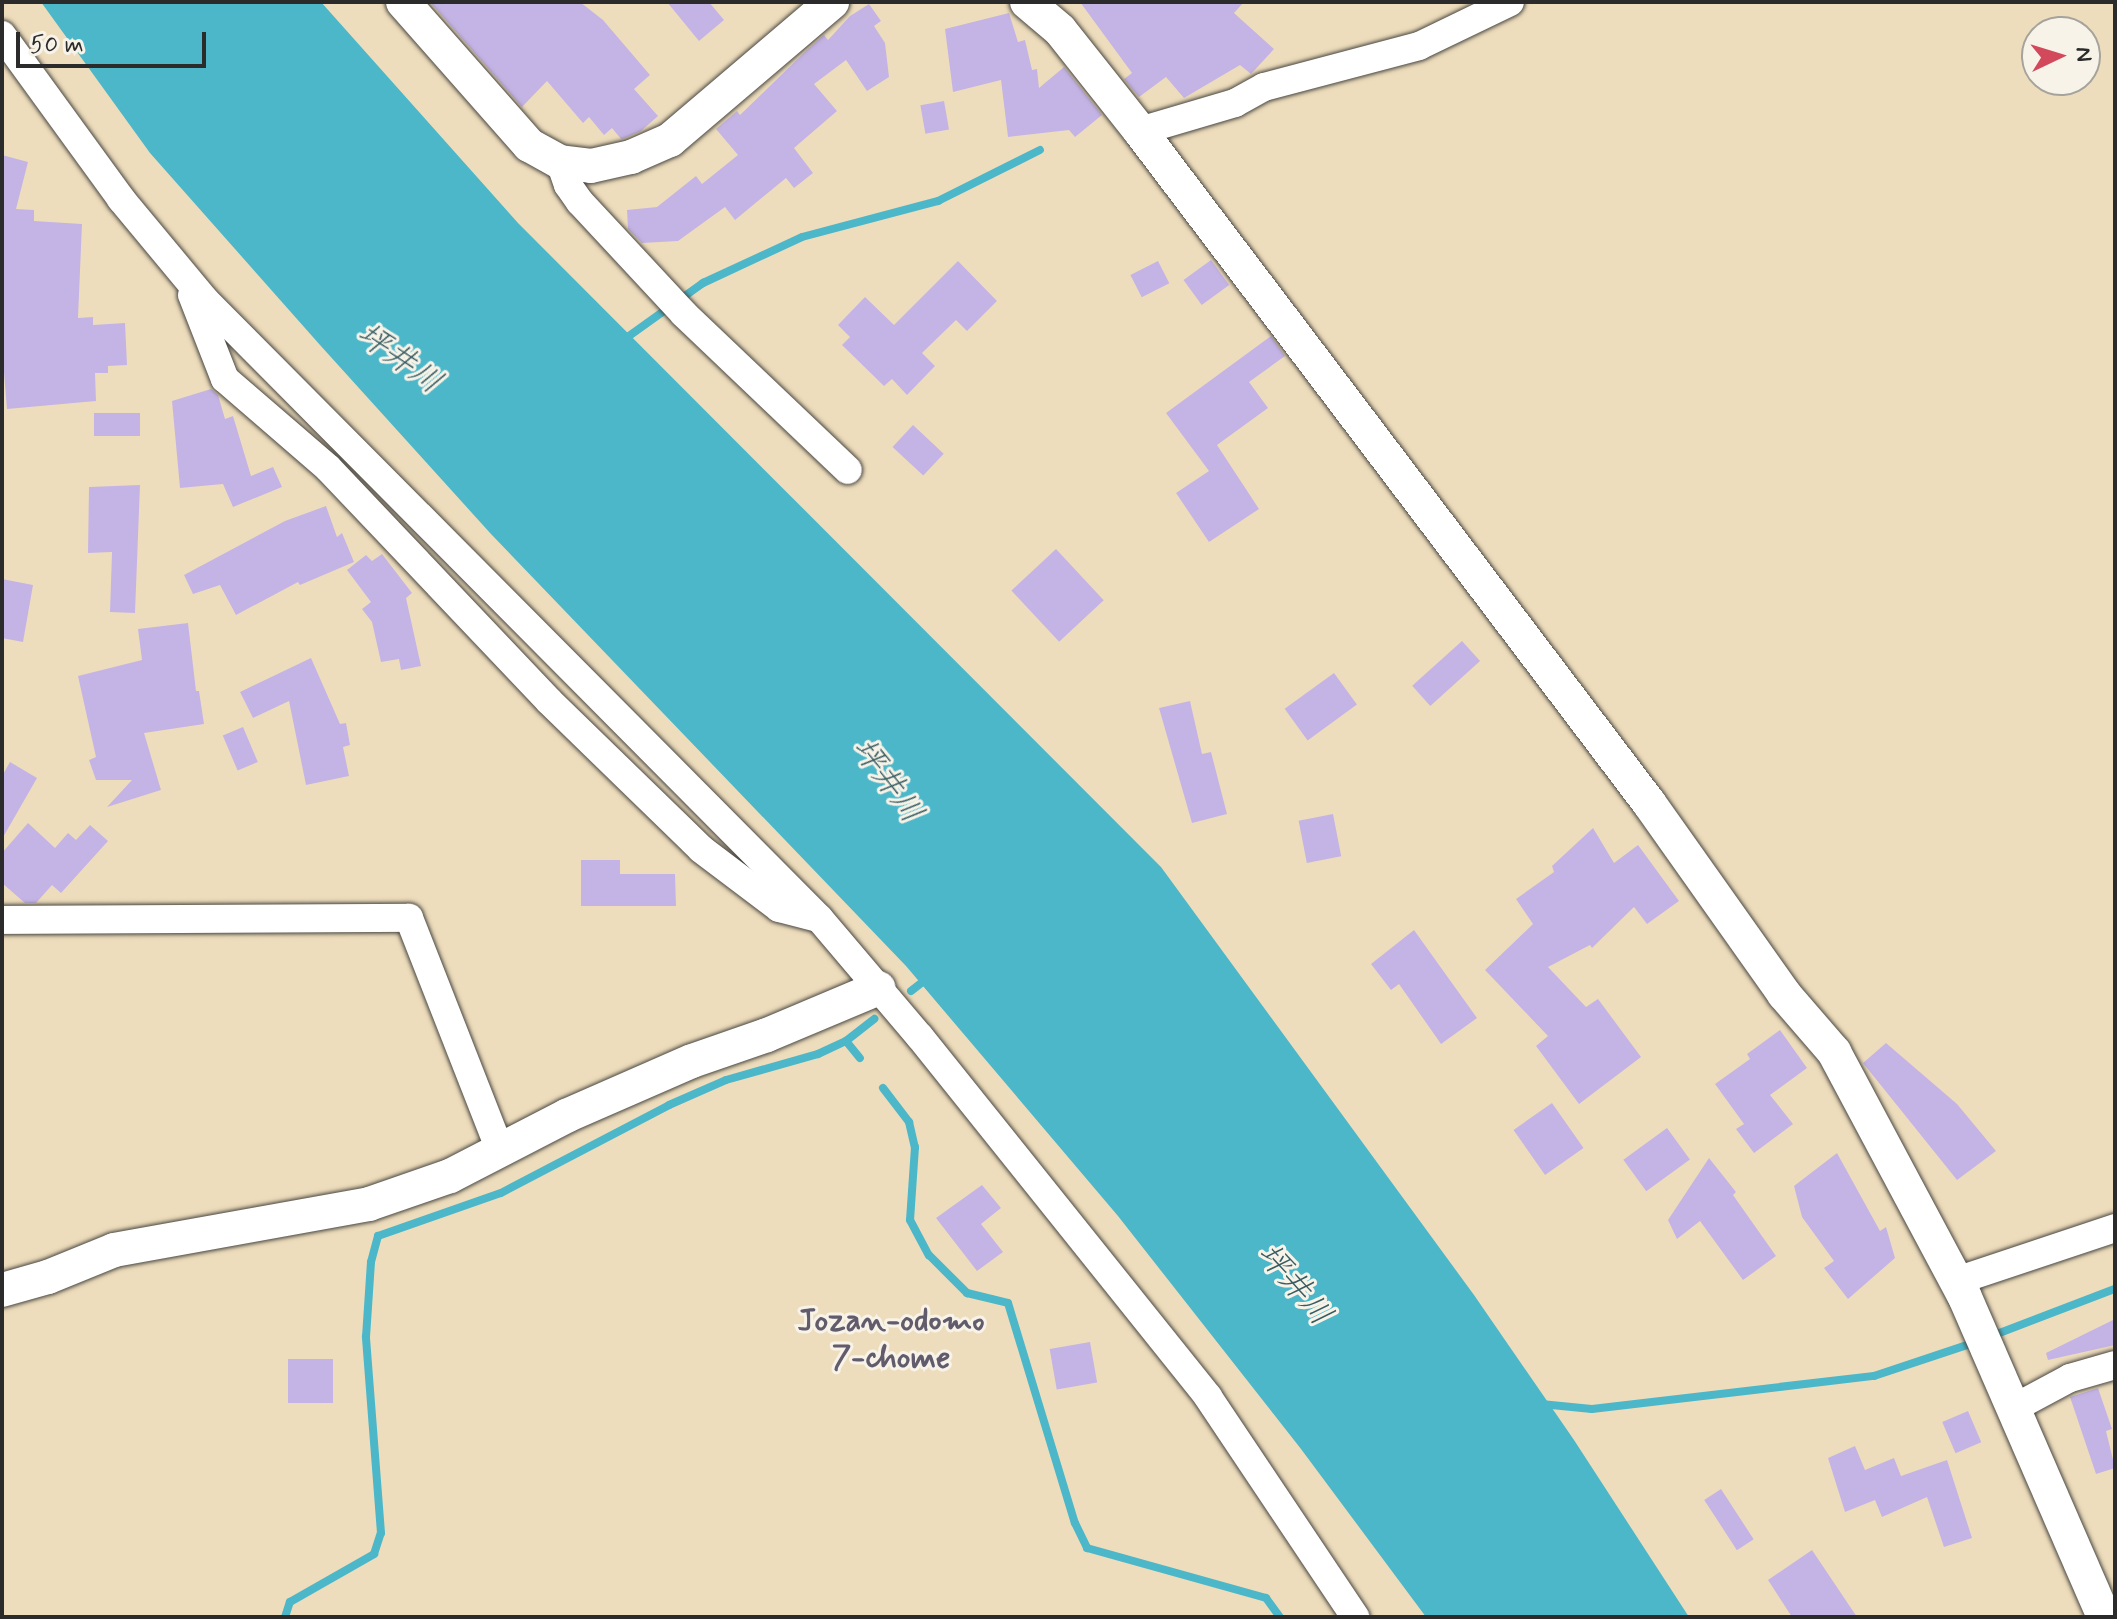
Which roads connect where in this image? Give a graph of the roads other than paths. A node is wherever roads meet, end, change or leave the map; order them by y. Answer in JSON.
{"nodes":[{"id":1,"x":403,"y":2,"type":"edge"},
{"id":2,"x":832,"y":2,"type":"edge"},
{"id":3,"x":1027,"y":2,"type":"edge"},
{"id":4,"x":1510,"y":2,"type":"edge"},
{"id":5,"x":2,"y":35,"type":"edge"},
{"id":6,"x":1140,"y":131,"type":"junction"},
{"id":7,"x":560,"y":162,"type":"junction"},
{"id":8,"x":184,"y":276,"type":"junction"},
{"id":9,"x":848,"y":470,"type":"dead end"},
{"id":10,"x":819,"y":918,"type":"junction"},
{"id":11,"x":2,"y":920,"type":"edge"},
{"id":12,"x":879,"y":988,"type":"junction"},
{"id":13,"x":500,"y":1150,"type":"junction"},
{"id":14,"x":2115,"y":1228,"type":"edge"},
{"id":15,"x":1960,"y":1288,"type":"junction"},
{"id":16,"x":2,"y":1290,"type":"edge"},
{"id":17,"x":2115,"y":1365,"type":"edge"},
{"id":18,"x":2005,"y":1385,"type":"junction"},
{"id":19,"x":1355,"y":1617,"type":"edge"},
{"id":20,"x":2104,"y":1617,"type":"edge"}],
"edges":[{"from":1,"to":7,"type":"street"},
{"from":2,"to":7,"type":"street"},
{"from":3,"to":6,"type":"street"},
{"from":4,"to":6,"type":"street"},
{"from":5,"to":8,"type":"street"},
{"from":6,"to":15,"type":"street"},
{"from":7,"to":9,"type":"street"},
{"from":8,"to":10,"type":"street"},
{"from":8,"to":10,"type":"street"},
{"from":10,"to":12,"type":"street"},
{"from":11,"to":13,"type":"street"},
{"from":12,"to":13,"type":"street"},
{"from":12,"to":19,"type":"street"},
{"from":13,"to":16,"type":"street"},
{"from":14,"to":15,"type":"street"},
{"from":15,"to":18,"type":"street"},
{"from":17,"to":18,"type":"street"},
{"from":18,"to":20,"type":"street"}]}
